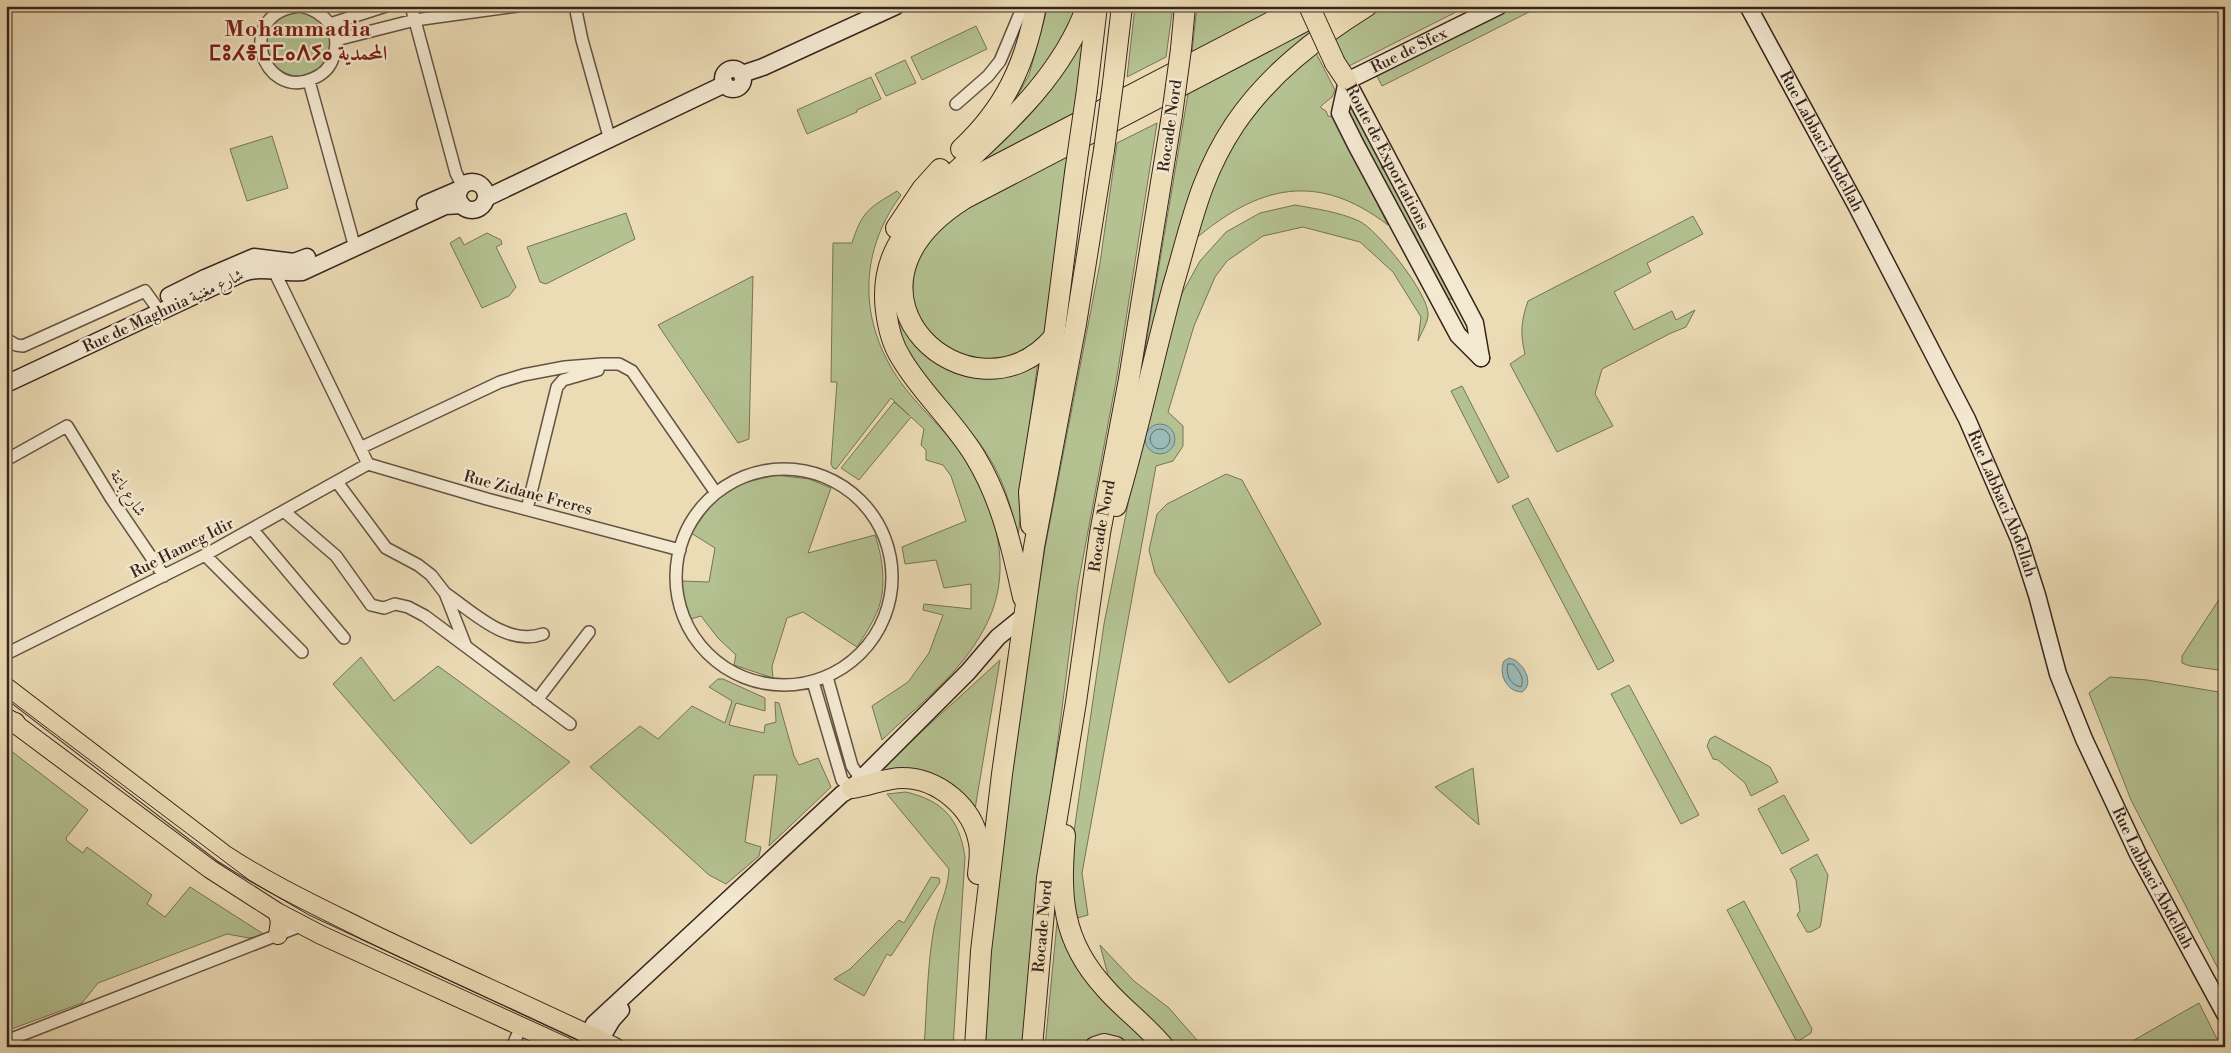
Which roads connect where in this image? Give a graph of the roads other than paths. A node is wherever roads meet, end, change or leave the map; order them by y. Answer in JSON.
{"nodes":[{"id":1,"x":386,"y":6,"type":"edge"},
{"id":2,"x":411,"y":6,"type":"edge"},
{"id":3,"x":517,"y":6,"type":"edge"},
{"id":4,"x":575,"y":6,"type":"edge"},
{"id":5,"x":896,"y":6,"type":"edge"},
{"id":6,"x":1023,"y":6,"type":"edge"},
{"id":7,"x":1036,"y":6,"type":"edge"},
{"id":8,"x":1087,"y":6,"type":"edge"},
{"id":9,"x":1097,"y":6,"type":"edge"},
{"id":10,"x":1122,"y":6,"type":"edge"},
{"id":11,"x":1185,"y":6,"type":"edge"},
{"id":12,"x":1302,"y":6,"type":"edge"},
{"id":13,"x":1309,"y":6,"type":"edge"},
{"id":14,"x":1334,"y":6,"type":"edge"},
{"id":15,"x":1367,"y":6,"type":"edge"},
{"id":16,"x":1498,"y":6,"type":"edge"},
{"id":17,"x":1748,"y":6,"type":"edge"},
{"id":18,"x":1758,"y":6,"type":"edge"},
{"id":19,"x":294,"y":7,"type":"edge"},
{"id":20,"x":415,"y":20,"type":"junction"},
{"id":21,"x":330,"y":24,"type":"junction"},
{"id":22,"x":336,"y":40,"type":"junction"},
{"id":23,"x":309,"y":81,"type":"junction"},
{"id":24,"x":1347,"y":81,"type":"junction"},
{"id":25,"x":956,"y":104,"type":"dead end"},
{"id":26,"x":610,"y":140,"type":"junction"},
{"id":27,"x":461,"y":193,"type":"junction"},
{"id":28,"x":486,"y":198,"type":"junction"},
{"id":29,"x":354,"y":243,"type":"junction"},
{"id":30,"x":892,"y":257,"type":"junction"},
{"id":31,"x":277,"y":266,"type":"junction"},
{"id":32,"x":1464,"y":301,"type":"junction"},
{"id":33,"x":158,"y":308,"type":"junction"},
{"id":34,"x":1444,"y":312,"type":"junction"},
{"id":35,"x":1054,"y":337,"type":"junction"},
{"id":36,"x":6,"y":339,"type":"edge"},
{"id":37,"x":619,"y":364,"type":"junction"},
{"id":38,"x":6,"y":372,"type":"edge"},
{"id":39,"x":6,"y":384,"type":"edge"},
{"id":40,"x":360,"y":448,"type":"junction"},
{"id":41,"x":6,"y":460,"type":"edge"},
{"id":42,"x":368,"y":464,"type":"junction"},
{"id":43,"x":337,"y":482,"type":"junction"},
{"id":44,"x":716,"y":493,"type":"junction"},
{"id":45,"x":527,"y":509,"type":"junction"},
{"id":46,"x":285,"y":512,"type":"junction"},
{"id":47,"x":253,"y":530,"type":"junction"},
{"id":48,"x":1034,"y":547,"type":"junction"},
{"id":49,"x":680,"y":550,"type":"junction"},
{"id":50,"x":205,"y":555,"type":"junction"},
{"id":51,"x":164,"y":576,"type":"junction"},
{"id":52,"x":445,"y":593,"type":"junction"},
{"id":53,"x":1025,"y":613,"type":"junction"},
{"id":54,"x":1087,"y":619,"type":"junction"},
{"id":55,"x":589,"y":632,"type":"dead end"},
{"id":56,"x":543,"y":634,"type":"dead end"},
{"id":57,"x":344,"y":638,"type":"dead end"},
{"id":58,"x":465,"y":644,"type":"junction"},
{"id":59,"x":302,"y":652,"type":"dead end"},
{"id":60,"x":6,"y":654,"type":"edge"},
{"id":61,"x":827,"y":677,"type":"junction"},
{"id":62,"x":813,"y":682,"type":"junction"},
{"id":63,"x":6,"y":687,"type":"edge"},
{"id":64,"x":537,"y":700,"type":"junction"},
{"id":65,"x":1076,"y":702,"type":"junction"},
{"id":66,"x":9,"y":720,"type":"edge"},
{"id":67,"x":570,"y":724,"type":"dead end"},
{"id":68,"x":856,"y":785,"type":"junction"},
{"id":69,"x":278,"y":912,"type":"junction"},
{"id":70,"x":303,"y":925,"type":"junction"},
{"id":71,"x":278,"y":935,"type":"junction"},
{"id":72,"x":981,"y":951,"type":"junction"},
{"id":73,"x":2225,"y":1000,"type":"edge"},
{"id":74,"x":2225,"y":1014,"type":"edge"},
{"id":75,"x":521,"y":1027,"type":"junction"},
{"id":76,"x":6,"y":1042,"type":"edge"},
{"id":77,"x":597,"y":1043,"type":"edge"},
{"id":78,"x":512,"y":1047,"type":"edge"},
{"id":79,"x":566,"y":1047,"type":"edge"},
{"id":80,"x":975,"y":1047,"type":"edge"},
{"id":81,"x":1032,"y":1047,"type":"edge"},
{"id":82,"x":1095,"y":1047,"type":"edge"},
{"id":83,"x":1116,"y":1047,"type":"edge"},
{"id":84,"x":1164,"y":1047,"type":"edge"}],
"edges":[{"from":1,"to":21,"type":"street"},
{"from":2,"to":20,"type":"street"},
{"from":3,"to":20,"type":"street"},
{"from":4,"to":26,"type":"street"},
{"from":5,"to":26,"type":"street"},
{"from":6,"to":25,"type":"street"},
{"from":7,"to":30,"type":"highway"},
{"from":8,"to":30,"type":"highway"},
{"from":9,"to":35,"type":"highway","bridge":true},
{"from":10,"to":48,"type":"highway","bridge":true},
{"from":11,"to":54,"type":"highway","name":"Rocade Nord","bridge":true},
{"from":12,"to":30,"type":"highway"},
{"from":13,"to":24,"type":"highway","bridge":true},
{"from":14,"to":35,"type":"highway"},
{"from":15,"to":54,"type":"highway"},
{"from":16,"to":24,"type":"street","name":"Rue de Sfex"},
{"from":17,"to":74,"type":"street","name":"Rue Labbaci Abdellah"},
{"from":18,"to":73,"type":"street","name":"Rue Labbaci Abdellah"},
{"from":19,"to":21,"type":"street"},
{"from":19,"to":23,"type":"street"},
{"from":20,"to":22,"type":"street"},
{"from":20,"to":27,"type":"street"},
{"from":21,"to":22,"type":"street"},
{"from":22,"to":23,"type":"street"},
{"from":23,"to":29,"type":"street"},
{"from":24,"to":32,"type":"street","name":"Route de Exportations"},
{"from":24,"to":34,"type":"street","name":"Route de Exportations"},
{"from":26,"to":28,"type":"street"},
{"from":27,"to":28,"type":"street"},
{"from":27,"to":28,"type":"street"},
{"from":27,"to":29,"type":"street","name":"Rue de Maghnia شارع مغنية"},
{"from":29,"to":31,"type":"street","name":"Rue de Maghnia شارع مغنية"},
{"from":30,"to":53,"type":"highway"},
{"from":31,"to":33,"type":"street","name":"Rue de Maghnia شارع مغنية"},
{"from":31,"to":40,"type":"street"},
{"from":32,"to":34,"type":"street"},
{"from":32,"to":34,"type":"street","name":"Route de Exportations"},
{"from":33,"to":36,"type":"street"},
{"from":33,"to":38,"type":"street","name":"Rue de Maghnia شارع مغنية"},
{"from":33,"to":39,"type":"street","name":"Rue de Maghnia شارع مغنية"},
{"from":35,"to":48,"type":"highway"},
{"from":37,"to":40,"type":"street"},
{"from":37,"to":44,"type":"street"},
{"from":37,"to":45,"type":"street"},
{"from":40,"to":42,"type":"street"},
{"from":41,"to":51,"type":"street","name":"شارع باتنة"},
{"from":42,"to":43,"type":"street","name":"Rue Hameg Idir"},
{"from":42,"to":45,"type":"street","name":"Rue Zidane Freres"},
{"from":43,"to":46,"type":"street","name":"Rue Hameg Idir"},
{"from":43,"to":52,"type":"street"},
{"from":44,"to":49,"type":"street"},
{"from":44,"to":61,"type":"street"},
{"from":45,"to":49,"type":"street","name":"Rue Zidane Freres"},
{"from":46,"to":47,"type":"street","name":"Rue Hameg Idir"},
{"from":46,"to":58,"type":"street"},
{"from":47,"to":50,"type":"street","name":"Rue Hameg Idir"},
{"from":47,"to":57,"type":"street"},
{"from":48,"to":53,"type":"highway"},
{"from":49,"to":62,"type":"street"},
{"from":50,"to":51,"type":"street","name":"Rue Hameg Idir"},
{"from":50,"to":59,"type":"street"},
{"from":51,"to":60,"type":"street","name":"Rue Hameg Idir"},
{"from":52,"to":56,"type":"street"},
{"from":52,"to":58,"type":"street"},
{"from":53,"to":68,"type":"street"},
{"from":53,"to":72,"type":"highway"},
{"from":54,"to":65,"type":"highway","name":"Rocade Nord"},
{"from":55,"to":64,"type":"street"},
{"from":58,"to":64,"type":"street"},
{"from":61,"to":62,"type":"street"},
{"from":61,"to":68,"type":"street"},
{"from":62,"to":68,"type":"street"},
{"from":63,"to":77,"type":"main road"},
{"from":64,"to":67,"type":"street"},
{"from":65,"to":81,"type":"highway","name":"Rocade Nord"},
{"from":65,"to":84,"type":"highway"},
{"from":66,"to":69,"type":"main road"},
{"from":68,"to":72,"type":"highway"},
{"from":68,"to":77,"type":"street"},
{"from":69,"to":70,"type":"main road"},
{"from":69,"to":71,"type":"main road"},
{"from":70,"to":71,"type":"street"},
{"from":70,"to":75,"type":"main road"},
{"from":71,"to":76,"type":"street"},
{"from":72,"to":80,"type":"highway"},
{"from":75,"to":78,"type":"street"},
{"from":75,"to":79,"type":"main road"},
{"from":82,"to":83,"type":"highway"}]}
